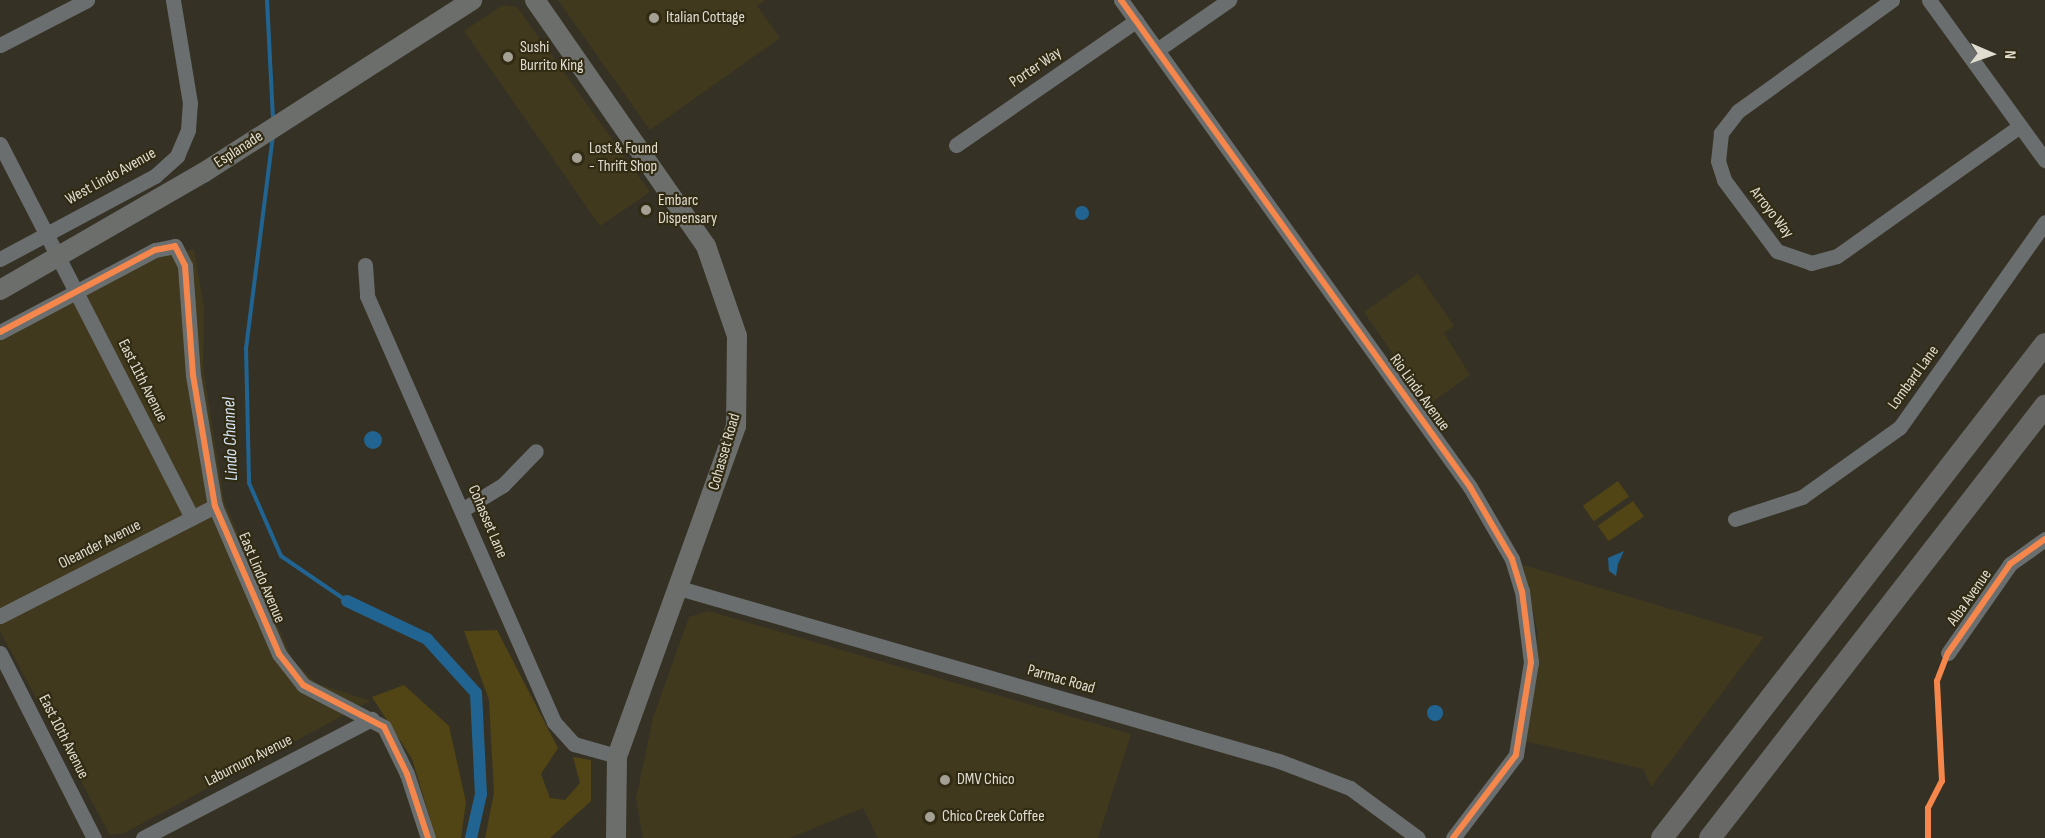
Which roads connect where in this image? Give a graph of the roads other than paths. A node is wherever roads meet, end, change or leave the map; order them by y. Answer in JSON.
{"nodes":[{"id":1,"x":87,"y":0,"type":"edge"},
{"id":2,"x":173,"y":0,"type":"edge"},
{"id":3,"x":472,"y":0,"type":"edge"},
{"id":4,"x":535,"y":0,"type":"edge"},
{"id":5,"x":1121,"y":0,"type":"edge"},
{"id":6,"x":1229,"y":0,"type":"edge"},
{"id":7,"x":1892,"y":0,"type":"edge"},
{"id":8,"x":1929,"y":0,"type":"edge"},
{"id":9,"x":1136,"y":21,"type":"junction"},
{"id":10,"x":0,"y":45,"type":"edge"},
{"id":11,"x":1157,"y":50,"type":"junction"},
{"id":12,"x":2020,"y":126,"type":"junction"},
{"id":13,"x":0,"y":144,"type":"edge"},
{"id":14,"x":956,"y":145,"type":"dead end"},
{"id":15,"x":2045,"y":160,"type":"edge"},
{"id":16,"x":2045,"y":222,"type":"edge"},
{"id":17,"x":45,"y":234,"type":"junction"},
{"id":18,"x":0,"y":259,"type":"edge"},
{"id":19,"x":58,"y":260,"type":"junction"},
{"id":20,"x":365,"y":265,"type":"dead end"},
{"id":21,"x":0,"y":290,"type":"edge"},
{"id":22,"x":76,"y":293,"type":"junction"},
{"id":23,"x":2045,"y":323,"type":"edge"},
{"id":24,"x":0,"y":332,"type":"edge"},
{"id":25,"x":2045,"y":344,"type":"edge"},
{"id":26,"x":2045,"y":406,"type":"edge"},
{"id":27,"x":1984,"y":421,"type":"junction"},
{"id":28,"x":2045,"y":427,"type":"edge"},
{"id":29,"x":536,"y":451,"type":"dead end"},
{"id":30,"x":1972,"y":499,"type":"junction"},
{"id":31,"x":215,"y":506,"type":"junction"},
{"id":32,"x":462,"y":510,"type":"junction"},
{"id":33,"x":192,"y":518,"type":"junction"},
{"id":34,"x":1734,"y":519,"type":"dead end"},
{"id":35,"x":2045,"y":539,"type":"edge"},
{"id":36,"x":679,"y":588,"type":"junction"},
{"id":37,"x":0,"y":616,"type":"edge"},
{"id":38,"x":0,"y":653,"type":"edge"},
{"id":39,"x":1948,"y":653,"type":"dead end"},
{"id":40,"x":372,"y":719,"type":"junction"},
{"id":41,"x":617,"y":756,"type":"junction"},
{"id":42,"x":94,"y":838,"type":"edge"},
{"id":43,"x":143,"y":838,"type":"edge"},
{"id":44,"x":428,"y":838,"type":"edge"},
{"id":45,"x":616,"y":838,"type":"edge"},
{"id":46,"x":1418,"y":838,"type":"edge"},
{"id":47,"x":1454,"y":838,"type":"edge"},
{"id":48,"x":1662,"y":838,"type":"edge"},
{"id":49,"x":1710,"y":838,"type":"edge"}],
"edges":[{"from":1,"to":10,"type":"street"},
{"from":2,"to":17,"type":"street","name":"West Lindo Avenue"},
{"from":3,"to":19,"type":"main road","name":"Esplanade"},
{"from":4,"to":36,"type":"main road","name":"Cohasset Road"},
{"from":5,"to":9,"type":"street","name":"Rio Lindo Avenue"},
{"from":6,"to":11,"type":"street"},
{"from":7,"to":12,"type":"street","name":"Arroyo Way"},
{"from":8,"to":12,"type":"street"},
{"from":9,"to":11,"type":"street","name":"Rio Lindo Avenue"},
{"from":9,"to":14,"type":"street","name":"Porter Way"},
{"from":11,"to":47,"type":"street","name":"Rio Lindo Avenue"},
{"from":12,"to":15,"type":"street"},
{"from":13,"to":17,"type":"street","name":"East 11th Avenue"},
{"from":16,"to":34,"type":"street","name":"Lombard Lane"},
{"from":17,"to":18,"type":"street","name":"West Lindo Avenue"},
{"from":17,"to":19,"type":"street","name":"East 11th Avenue"},
{"from":19,"to":21,"type":"main road","name":"Esplanade"},
{"from":19,"to":22,"type":"street","name":"East 11th Avenue"},
{"from":20,"to":32,"type":"street","name":"Cohasset Lane"},
{"from":22,"to":24,"type":"street"},
{"from":22,"to":31,"type":"street","name":"East Lindo Avenue"},
{"from":22,"to":33,"type":"street","name":"East 11th Avenue"},
{"from":23,"to":27,"type":"highway"},
{"from":25,"to":27,"type":"highway"},
{"from":26,"to":30,"type":"highway"},
{"from":27,"to":48,"type":"highway"},
{"from":28,"to":30,"type":"highway"},
{"from":29,"to":32,"type":"street"},
{"from":30,"to":49,"type":"highway"},
{"from":31,"to":33,"type":"street","name":"Oleander Avenue"},
{"from":31,"to":40,"type":"street","name":"East Lindo Avenue"},
{"from":32,"to":41,"type":"street","name":"Cohasset Lane"},
{"from":33,"to":37,"type":"street","name":"Oleander Avenue"},
{"from":35,"to":39,"type":"street","name":"Alba Avenue"},
{"from":36,"to":41,"type":"main road","name":"Cohasset Road"},
{"from":36,"to":46,"type":"street","name":"Parmac Road"},
{"from":38,"to":42,"type":"street","name":"East 10th Avenue"},
{"from":40,"to":43,"type":"street","name":"Laburnum Avenue"},
{"from":40,"to":44,"type":"street","name":"East Lindo Avenue"},
{"from":41,"to":45,"type":"main road","name":"Cohasset Road"}]}
